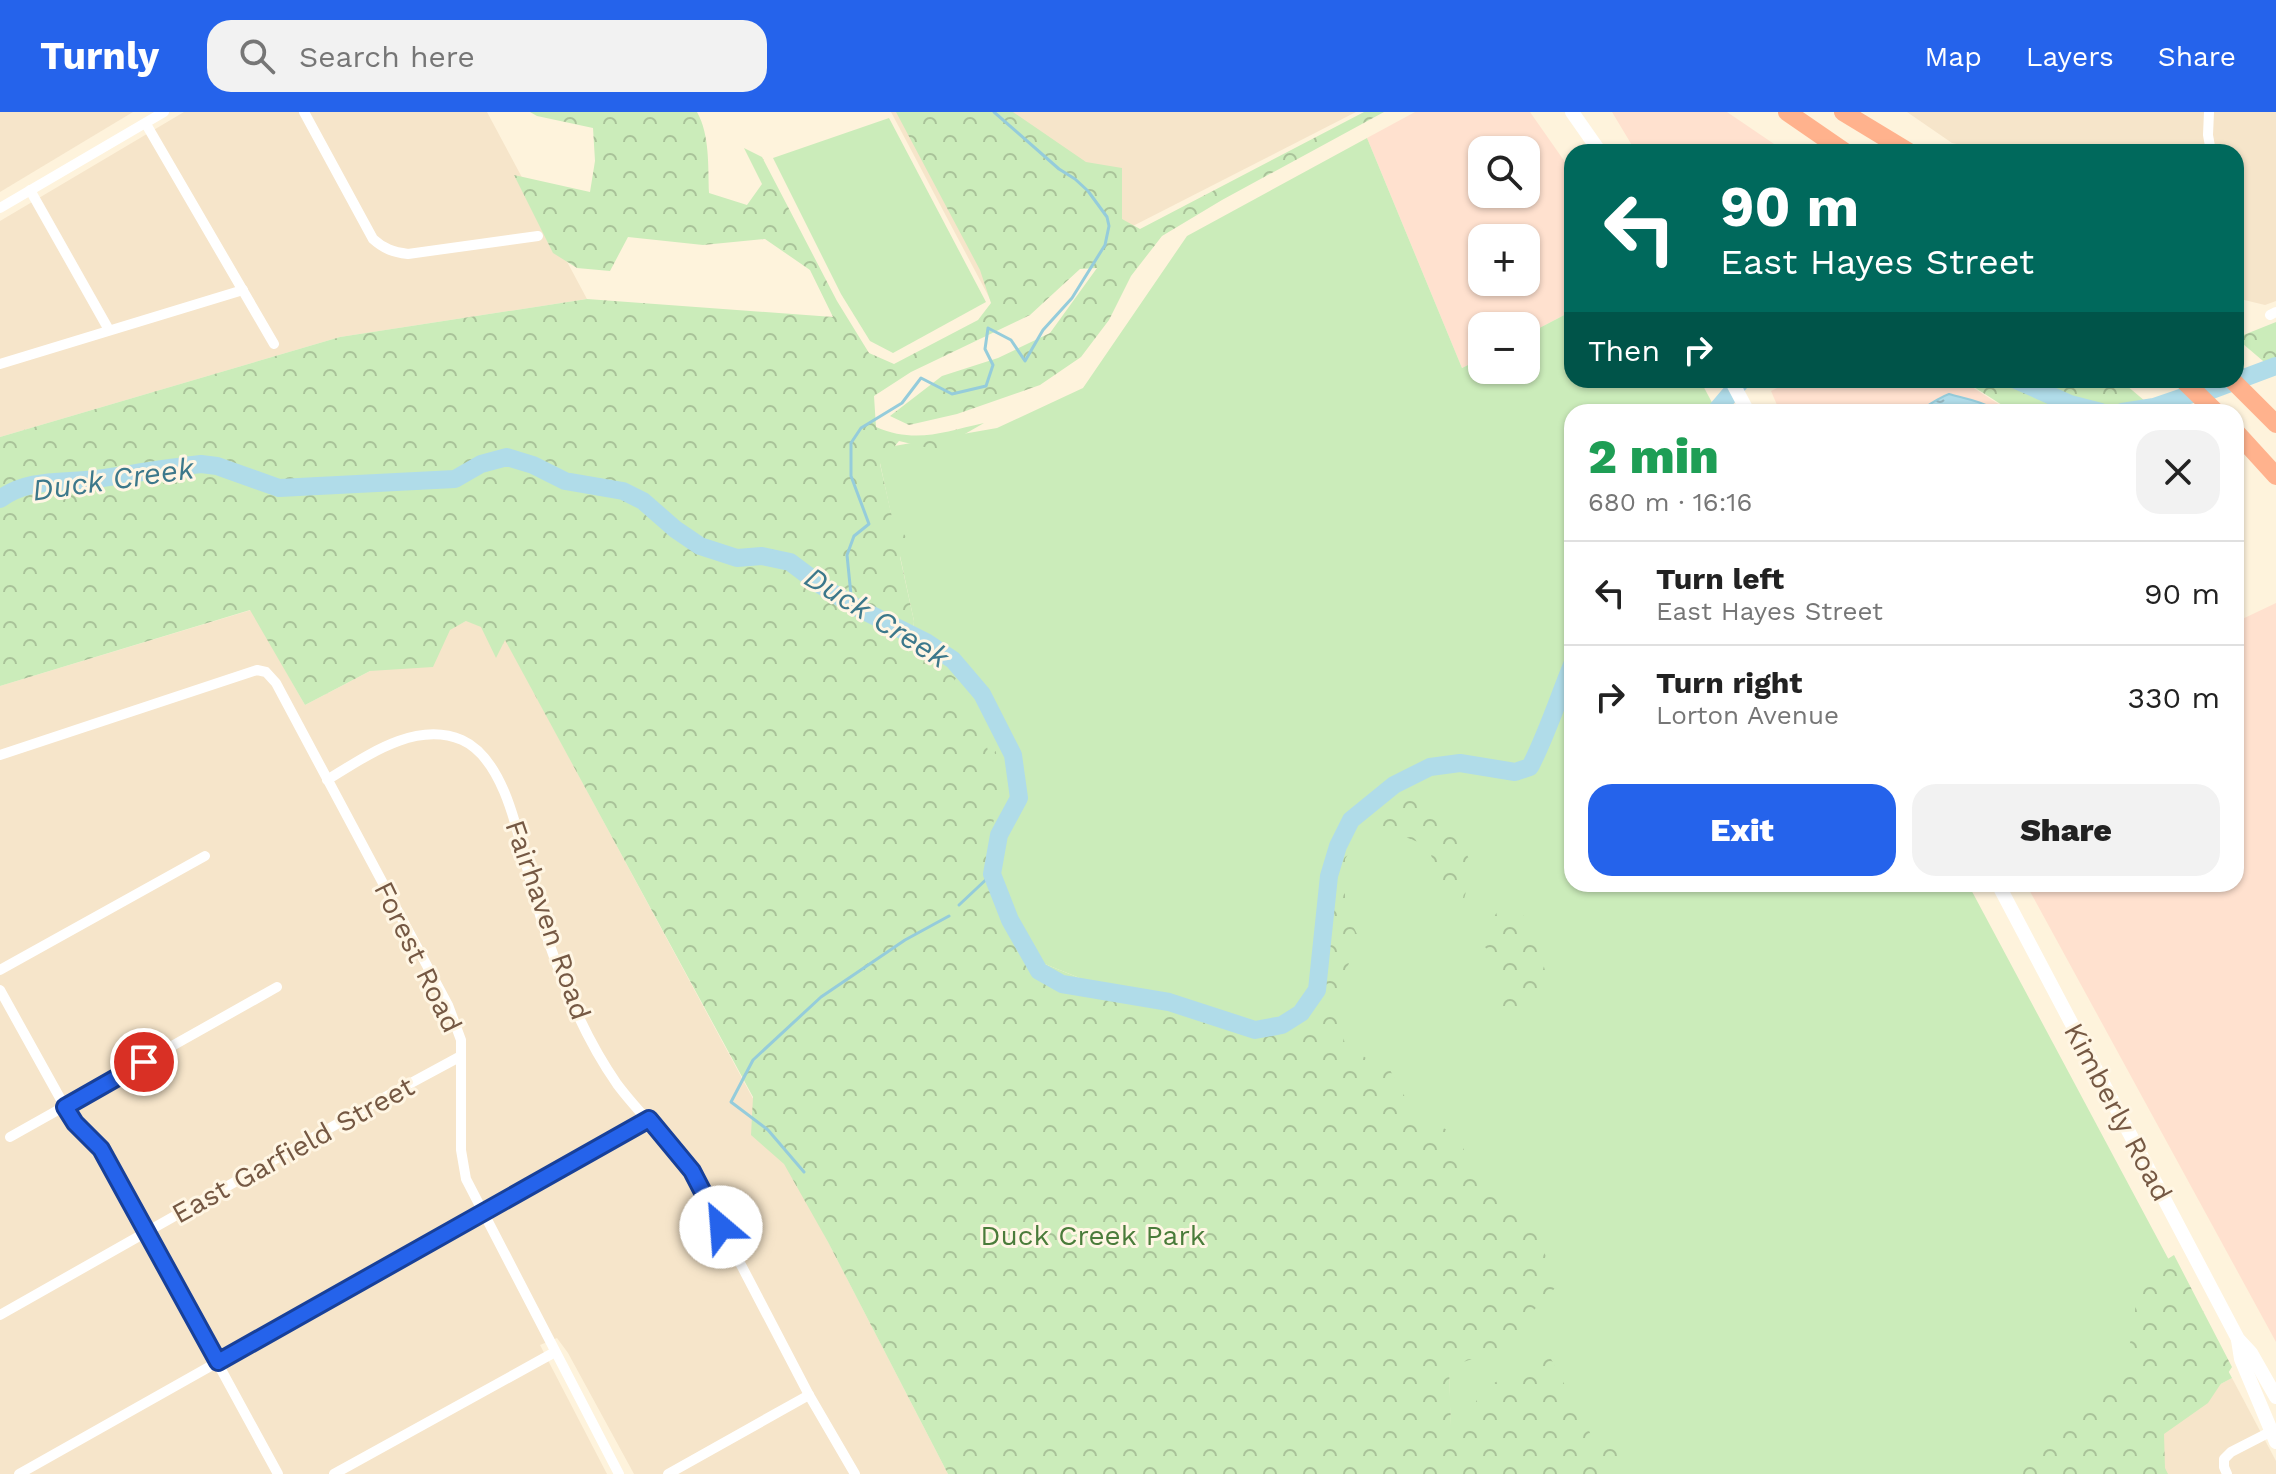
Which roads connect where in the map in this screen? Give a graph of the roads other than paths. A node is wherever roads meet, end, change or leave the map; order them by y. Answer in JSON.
{"nodes":[{"id":1,"x":164,"y":112,"type":"edge"},
{"id":2,"x":304,"y":112,"type":"edge"},
{"id":3,"x":1572,"y":112,"type":"edge"},
{"id":4,"x":1787,"y":112,"type":"edge"},
{"id":5,"x":1843,"y":112,"type":"edge"},
{"id":6,"x":2209,"y":112,"type":"edge"},
{"id":7,"x":146,"y":124,"type":"junction"},
{"id":8,"x":1594,"y":144,"type":"edge"},
{"id":9,"x":1833,"y":144,"type":"edge"},
{"id":10,"x":1896,"y":144,"type":"edge"},
{"id":11,"x":2210,"y":144,"type":"edge"},
{"id":12,"x":30,"y":190,"type":"junction"},
{"id":13,"x":1,"y":204,"type":"edge"},
{"id":14,"x":538,"y":236,"type":"dead end"},
{"id":15,"x":243,"y":290,"type":"junction"},
{"id":16,"x":109,"y":330,"type":"junction"},
{"id":17,"x":274,"y":344,"type":"dead end"},
{"id":18,"x":0,"y":364,"type":"edge"},
{"id":19,"x":2191,"y":388,"type":"edge"},
{"id":20,"x":2240,"y":388,"type":"edge"},
{"id":21,"x":2208,"y":404,"type":"edge"},
{"id":22,"x":2274,"y":422,"type":"edge"},
{"id":23,"x":2244,"y":441,"type":"edge"},
{"id":24,"x":2276,"y":476,"type":"edge"},
{"id":25,"x":0,"y":755,"type":"edge"},
{"id":26,"x":327,"y":780,"type":"junction"},
{"id":27,"x":205,"y":856,"type":"dead end"},
{"id":28,"x":2002,"y":892,"type":"edge"},
{"id":29,"x":0,"y":970,"type":"edge"},
{"id":30,"x":277,"y":987,"type":"dead end"},
{"id":31,"x":0,"y":990,"type":"edge"},
{"id":32,"x":461,"y":1056,"type":"junction"},
{"id":33,"x":65,"y":1107,"type":"junction"},
{"id":34,"x":649,"y":1119,"type":"junction"},
{"id":35,"x":10,"y":1137,"type":"dead end"},
{"id":36,"x":484,"y":1213,"type":"junction"},
{"id":37,"x":146,"y":1231,"type":"junction"},
{"id":38,"x":0,"y":1315,"type":"edge"},
{"id":39,"x":2238,"y":1339,"type":"junction"},
{"id":40,"x":555,"y":1352,"type":"junction"},
{"id":41,"x":218,"y":1362,"type":"junction"},
{"id":42,"x":809,"y":1395,"type":"junction"},
{"id":43,"x":2276,"y":1397,"type":"edge"},
{"id":44,"x":2274,"y":1434,"type":"edge"},
{"id":45,"x":19,"y":1474,"type":"edge"},
{"id":46,"x":278,"y":1474,"type":"edge"},
{"id":47,"x":334,"y":1474,"type":"edge"},
{"id":48,"x":619,"y":1474,"type":"edge"},
{"id":49,"x":668,"y":1474,"type":"edge"},
{"id":50,"x":855,"y":1474,"type":"edge"},
{"id":51,"x":2227,"y":1474,"type":"edge"}],
"edges":[{"from":1,"to":7,"type":"street"},
{"from":2,"to":14,"type":"street"},
{"from":3,"to":8,"type":"main road"},
{"from":4,"to":9,"type":"highway"},
{"from":5,"to":10,"type":"highway"},
{"from":6,"to":11,"type":"street"},
{"from":7,"to":12,"type":"street"},
{"from":7,"to":15,"type":"street"},
{"from":12,"to":13,"type":"street"},
{"from":12,"to":16,"type":"street"},
{"from":15,"to":16,"type":"street"},
{"from":15,"to":17,"type":"street"},
{"from":16,"to":18,"type":"street"},
{"from":19,"to":21,"type":"highway"},
{"from":20,"to":22,"type":"highway"},
{"from":23,"to":24,"type":"highway"},
{"from":25,"to":26,"type":"street","name":"Forest Road"},
{"from":26,"to":32,"type":"street","name":"Forest Road"},
{"from":26,"to":34,"type":"street","name":"Fairhaven Road"},
{"from":27,"to":29,"type":"street"},
{"from":28,"to":39,"type":"main road","name":"Kimberly Road"},
{"from":30,"to":33,"type":"street"},
{"from":31,"to":33,"type":"street"},
{"from":32,"to":36,"type":"street","name":"Forest Road"},
{"from":32,"to":37,"type":"street","name":"East Garfield Street"},
{"from":33,"to":35,"type":"street"},
{"from":33,"to":37,"type":"street"},
{"from":34,"to":36,"type":"street"},
{"from":34,"to":42,"type":"street","name":"Fairhaven Road"},
{"from":36,"to":40,"type":"street","name":"Forest Road"},
{"from":36,"to":41,"type":"street"},
{"from":37,"to":38,"type":"street","name":"East Garfield Street"},
{"from":37,"to":41,"type":"street"},
{"from":39,"to":43,"type":"main road","name":"Kimberly Road"},
{"from":39,"to":44,"type":"main road","name":"Kimberly Road"},
{"from":40,"to":47,"type":"street"},
{"from":40,"to":48,"type":"street","name":"Forest Road"},
{"from":41,"to":45,"type":"street"},
{"from":41,"to":46,"type":"street"},
{"from":42,"to":49,"type":"street"},
{"from":42,"to":50,"type":"street","name":"Fairhaven Road"},
{"from":44,"to":51,"type":"street"}]}
